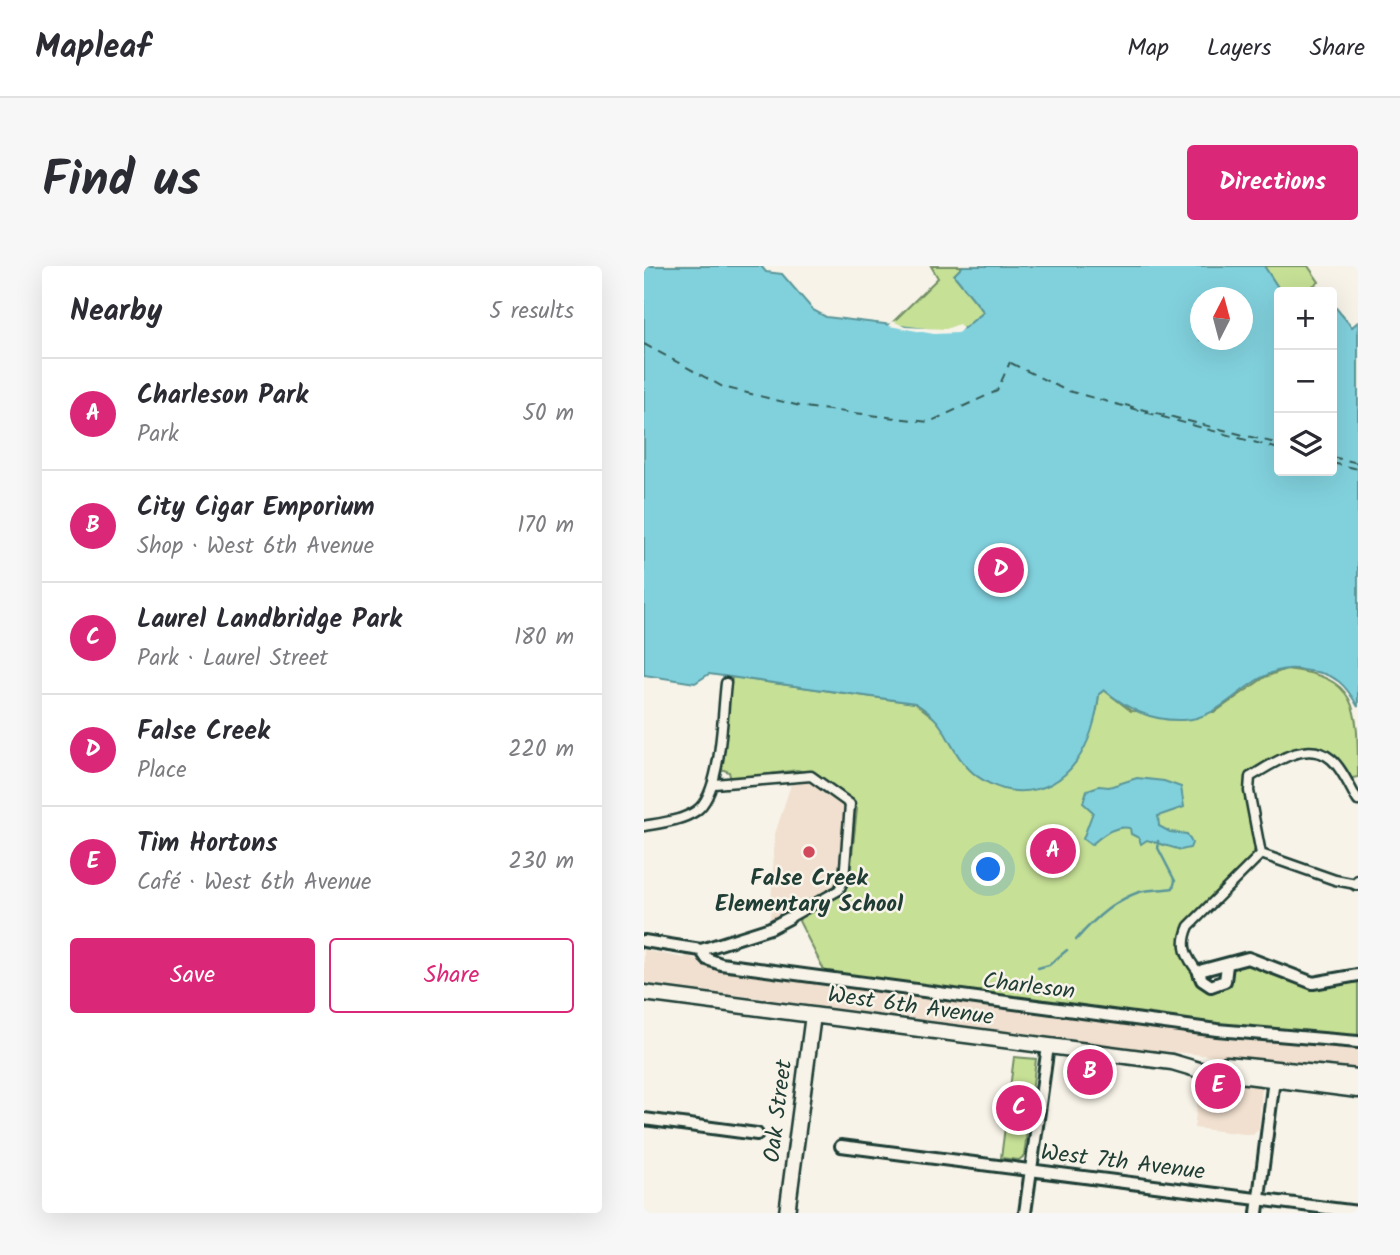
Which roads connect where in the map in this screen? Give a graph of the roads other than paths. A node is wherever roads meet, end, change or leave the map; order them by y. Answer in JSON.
{"nodes":[{"id":1,"x":726,"y":683,"type":"dead end"},
{"id":2,"x":713,"y":784,"type":"junction"},
{"id":3,"x":1358,"y":801,"type":"edge"},
{"id":4,"x":644,"y":827,"type":"edge"},
{"id":5,"x":1261,"y":854,"type":"junction"},
{"id":6,"x":1357,"y":883,"type":"edge"},
{"id":7,"x":789,"y":918,"type":"joint"},
{"id":8,"x":644,"y":942,"type":"edge"},
{"id":9,"x":701,"y":950,"type":"junction"},
{"id":10,"x":1227,"y":965,"type":"junction"},
{"id":11,"x":1199,"y":972,"type":"junction"},
{"id":12,"x":1358,"y":975,"type":"edge"},
{"id":13,"x":644,"y":993,"type":"edge"},
{"id":14,"x":813,"y":1015,"type":"junction"},
{"id":15,"x":1358,"y":1042,"type":"edge"},
{"id":16,"x":1048,"y":1046,"type":"junction"},
{"id":17,"x":1172,"y":1062,"type":"junction"},
{"id":18,"x":1358,"y":1077,"type":"edge"},
{"id":19,"x":1274,"y":1079,"type":"junction"},
{"id":20,"x":1358,"y":1090,"type":"edge"},
{"id":21,"x":644,"y":1119,"type":"edge"},
{"id":22,"x":757,"y":1134,"type":"dead end"},
{"id":23,"x":841,"y":1146,"type":"dead end"},
{"id":24,"x":1031,"y":1170,"type":"junction"},
{"id":25,"x":1259,"y":1199,"type":"junction"},
{"id":26,"x":1358,"y":1212,"type":"edge"},
{"id":27,"x":787,"y":1213,"type":"edge"},
{"id":28,"x":1026,"y":1213,"type":"edge"},
{"id":29,"x":1257,"y":1213,"type":"edge"}],
"edges":[{"from":1,"to":2,"type":"street"},
{"from":2,"to":4,"type":"street"},
{"from":2,"to":7,"type":"street"},
{"from":3,"to":5,"type":"street"},
{"from":5,"to":6,"type":"street"},
{"from":5,"to":11,"type":"street"},
{"from":7,"to":9,"type":"street"},
{"from":8,"to":9,"type":"street"},
{"from":9,"to":15,"type":"street","name":"Charleson"},
{"from":10,"to":11,"type":"street"},
{"from":10,"to":11,"type":"street"},
{"from":10,"to":12,"type":"street"},
{"from":13,"to":14,"type":"main road","name":"West 6th Avenue"},
{"from":14,"to":16,"type":"main road","name":"West 6th Avenue"},
{"from":14,"to":27,"type":"main road","name":"Oak Street"},
{"from":16,"to":17,"type":"main road","name":"West 6th Avenue"},
{"from":16,"to":24,"type":"street"},
{"from":17,"to":18,"type":"main road","name":"West 6th Avenue"},
{"from":17,"to":19,"type":"main road","name":"West 6th Avenue"},
{"from":19,"to":20,"type":"main road","name":"West 6th Avenue"},
{"from":19,"to":25,"type":"street"},
{"from":21,"to":22,"type":"street"},
{"from":23,"to":24,"type":"street","name":"West 7th Avenue"},
{"from":24,"to":25,"type":"street","name":"West 7th Avenue"},
{"from":24,"to":28,"type":"street"},
{"from":25,"to":26,"type":"street","name":"West 7th Avenue"},
{"from":25,"to":29,"type":"street"}]}
